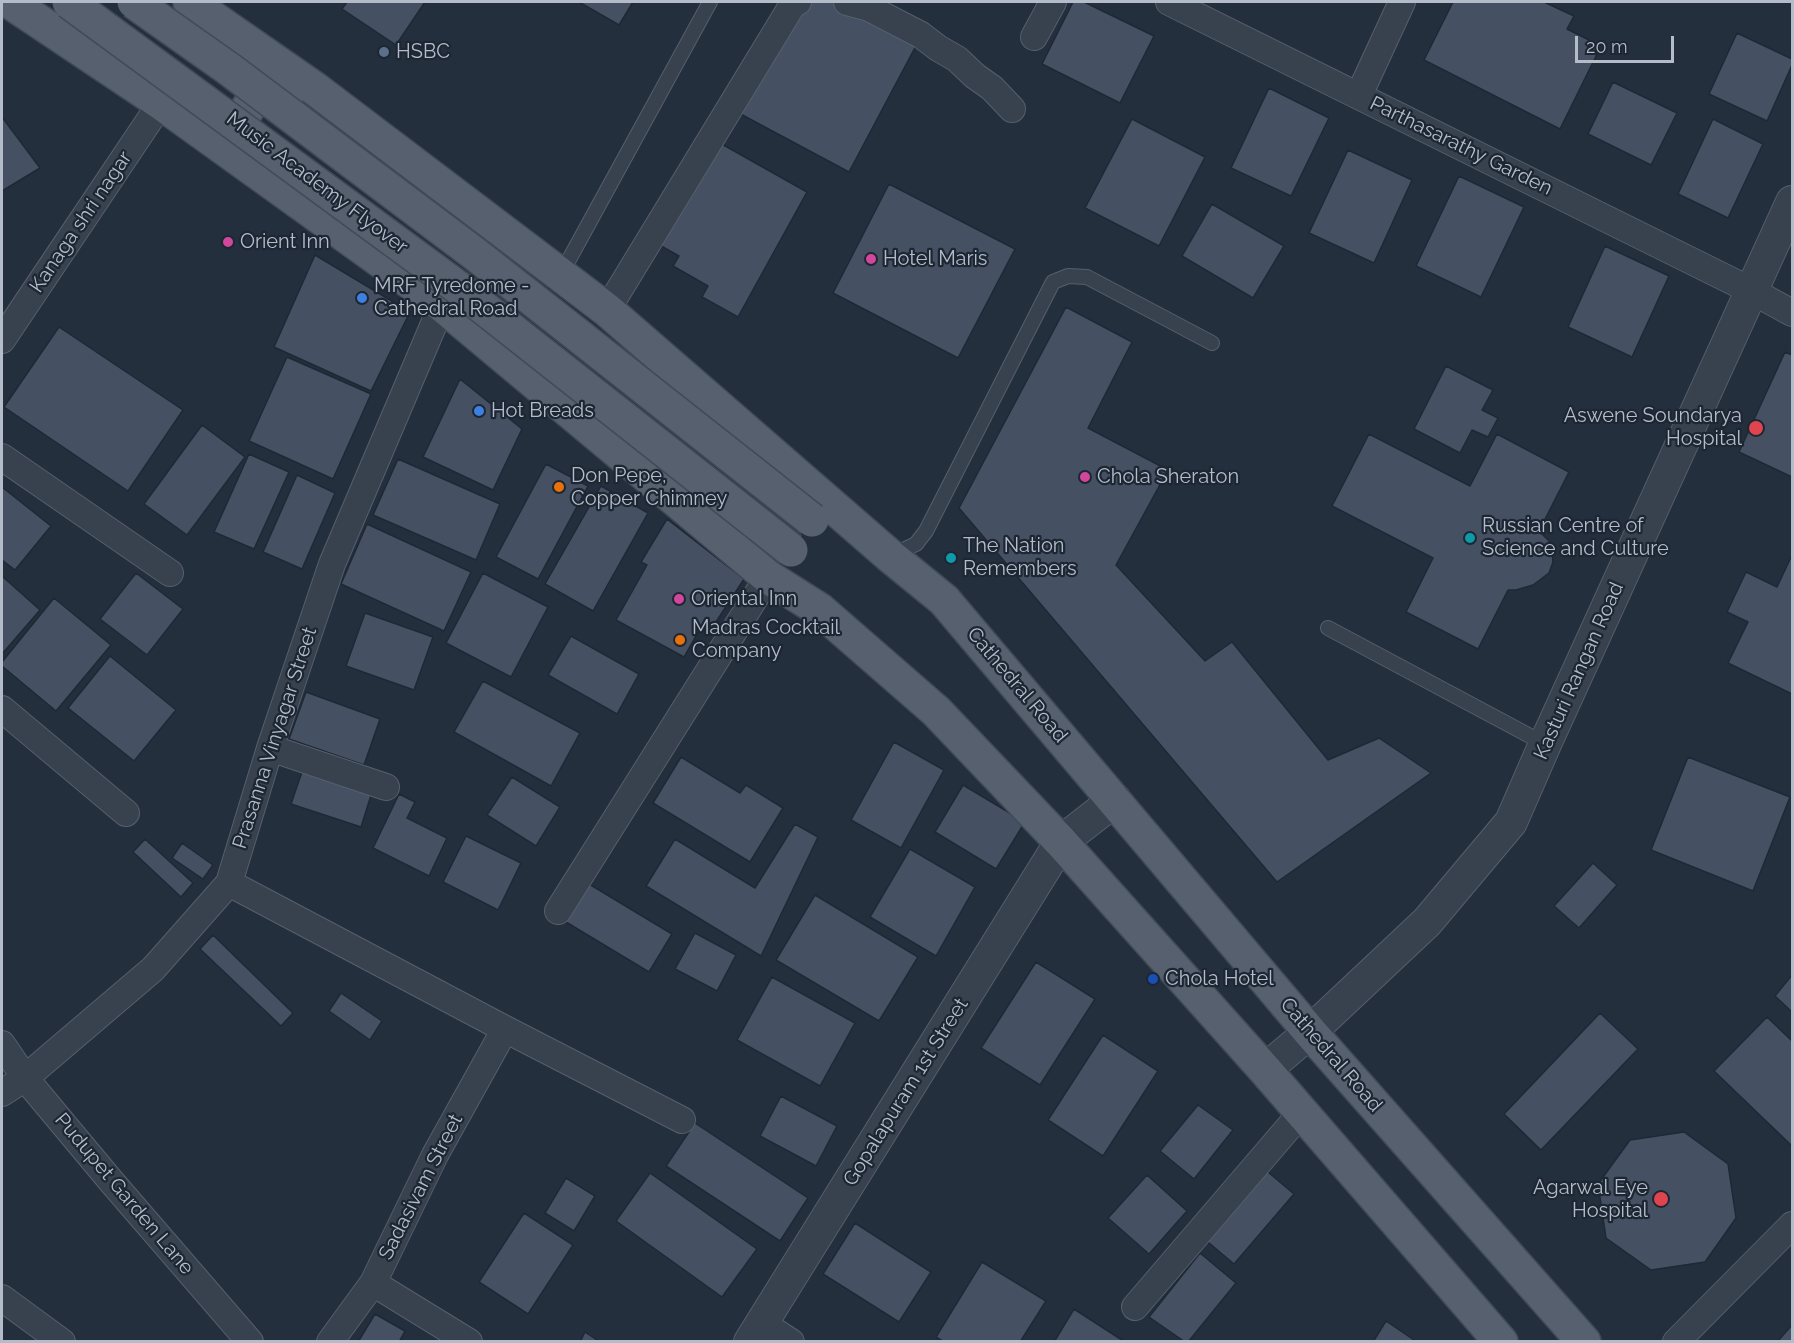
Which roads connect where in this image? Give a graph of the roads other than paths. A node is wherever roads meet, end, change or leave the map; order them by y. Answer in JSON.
{"nodes":[{"id":1,"x":10,"y":2,"type":"edge"},
{"id":2,"x":69,"y":2,"type":"edge"},
{"id":3,"x":134,"y":2,"type":"edge"},
{"id":4,"x":190,"y":2,"type":"edge"},
{"id":5,"x":710,"y":2,"type":"edge"},
{"id":6,"x":798,"y":2,"type":"edge"},
{"id":7,"x":847,"y":2,"type":"edge"},
{"id":8,"x":1053,"y":2,"type":"edge"},
{"id":9,"x":1169,"y":2,"type":"edge"},
{"id":10,"x":1402,"y":2,"type":"edge"},
{"id":11,"x":1034,"y":37,"type":"dead end"},
{"id":12,"x":314,"y":88,"type":"junction"},
{"id":13,"x":1359,"y":95,"type":"junction"},
{"id":14,"x":161,"y":103,"type":"junction"},
{"id":15,"x":1012,"y":109,"type":"dead end"},
{"id":16,"x":242,"y":161,"type":"junction"},
{"id":17,"x":1792,"y":202,"type":"edge"},
{"id":18,"x":560,"y":276,"type":"junction"},
{"id":19,"x":1752,"y":291,"type":"junction"},
{"id":20,"x":442,"y":306,"type":"junction"},
{"id":21,"x":607,"y":310,"type":"junction"},
{"id":22,"x":1792,"y":314,"type":"edge"},
{"id":23,"x":2,"y":340,"type":"edge"},
{"id":24,"x":1212,"y":343,"type":"dead end"},
{"id":25,"x":2,"y":457,"type":"edge"},
{"id":26,"x":891,"y":556,"type":"junction"},
{"id":27,"x":170,"y":573,"type":"dead end"},
{"id":28,"x":768,"y":578,"type":"junction"},
{"id":29,"x":819,"y":610,"type":"junction"},
{"id":30,"x":1328,"y":627,"type":"dead end"},
{"id":31,"x":2,"y":709,"type":"edge"},
{"id":32,"x":1545,"y":744,"type":"junction"},
{"id":33,"x":270,"y":748,"type":"junction"},
{"id":34,"x":386,"y":788,"type":"dead end"},
{"id":35,"x":1115,"y":800,"type":"junction"},
{"id":36,"x":126,"y":813,"type":"dead end"},
{"id":37,"x":1061,"y":842,"type":"junction"},
{"id":38,"x":229,"y":883,"type":"junction"},
{"id":39,"x":558,"y":911,"type":"dead end"},
{"id":40,"x":504,"y":1029,"type":"junction"},
{"id":41,"x":1310,"y":1032,"type":"junction"},
{"id":42,"x":2,"y":1044,"type":"edge"},
{"id":43,"x":1265,"y":1070,"type":"junction"},
{"id":44,"x":25,"y":1078,"type":"junction"},
{"id":45,"x":2,"y":1093,"type":"edge"},
{"id":46,"x":1302,"y":1112,"type":"junction"},
{"id":47,"x":682,"y":1120,"type":"dead end"},
{"id":48,"x":1792,"y":1225,"type":"edge"},
{"id":49,"x":373,"y":1283,"type":"junction"},
{"id":50,"x":2,"y":1298,"type":"edge"},
{"id":51,"x":1135,"y":1307,"type":"dead end"},
{"id":52,"x":756,"y":1332,"type":"edge"},
{"id":53,"x":62,"y":1341,"type":"edge"},
{"id":54,"x":250,"y":1341,"type":"edge"},
{"id":55,"x":330,"y":1341,"type":"edge"},
{"id":56,"x":469,"y":1341,"type":"edge"},
{"id":57,"x":791,"y":1341,"type":"edge"},
{"id":58,"x":1501,"y":1341,"type":"edge"},
{"id":59,"x":1584,"y":1341,"type":"edge"},
{"id":60,"x":1676,"y":1341,"type":"edge"}],
"edges":[{"from":1,"to":14,"type":"main road"},
{"from":2,"to":29,"type":"main road","name":"Music Academy Flyover","bridge":true},
{"from":3,"to":26,"type":"main road","name":"Music Academy Flyover","bridge":true},
{"from":4,"to":12,"type":"main road"},
{"from":5,"to":18,"type":"lane"},
{"from":6,"to":21,"type":"street"},
{"from":7,"to":15,"type":"street"},
{"from":8,"to":11,"type":"street"},
{"from":9,"to":13,"type":"street","name":"Parthasarathy Garden"},
{"from":10,"to":13,"type":"street"},
{"from":12,"to":16,"type":"main road"},
{"from":12,"to":18,"type":"main road"},
{"from":13,"to":19,"type":"street","name":"Parthasarathy Garden"},
{"from":14,"to":16,"type":"main road"},
{"from":14,"to":23,"type":"street","name":"Kanaga shri nagar"},
{"from":16,"to":20,"type":"main road"},
{"from":17,"to":19,"type":"street","name":"Kasturi Rangan Road"},
{"from":18,"to":21,"type":"main road"},
{"from":19,"to":22,"type":"street","name":"Parthasarathy Garden"},
{"from":19,"to":32,"type":"street","name":"Kasturi Rangan Road"},
{"from":20,"to":28,"type":"main road"},
{"from":20,"to":33,"type":"street","name":"Prasanna Vinyagar Street"},
{"from":21,"to":26,"type":"main road"},
{"from":24,"to":26,"type":"lane"},
{"from":25,"to":27,"type":"street"},
{"from":26,"to":35,"type":"main road","name":"Cathedral Road"},
{"from":28,"to":29,"type":"main road"},
{"from":28,"to":39,"type":"street"},
{"from":29,"to":37,"type":"main road"},
{"from":30,"to":32,"type":"lane"},
{"from":31,"to":36,"type":"street"},
{"from":32,"to":41,"type":"street","name":"Kasturi Rangan Road"},
{"from":33,"to":34,"type":"street"},
{"from":33,"to":38,"type":"street","name":"Prasanna Vinyagar Street"},
{"from":35,"to":37,"type":"street"},
{"from":35,"to":41,"type":"main road","name":"Cathedral Road"},
{"from":37,"to":43,"type":"main road"},
{"from":37,"to":52,"type":"street","name":"Gopalapuram 1st Street"},
{"from":38,"to":40,"type":"street"},
{"from":38,"to":44,"type":"street","name":"Prasanna Vinyagar Street"},
{"from":40,"to":47,"type":"street"},
{"from":40,"to":49,"type":"street","name":"Sadasivam Street"},
{"from":41,"to":43,"type":"street","name":"Kasturi Rangan Road"},
{"from":41,"to":59,"type":"main road","name":"Cathedral Road"},
{"from":42,"to":44,"type":"street","name":"Pudupet Garden Lane"},
{"from":43,"to":46,"type":"main road"},
{"from":44,"to":45,"type":"street","name":"Prasanna Vinyagar Street"},
{"from":44,"to":54,"type":"street","name":"Pudupet Garden Lane"},
{"from":46,"to":51,"type":"street"},
{"from":46,"to":58,"type":"main road"},
{"from":48,"to":60,"type":"street"},
{"from":49,"to":55,"type":"street","name":"Sadasivam Street"},
{"from":49,"to":56,"type":"street"},
{"from":50,"to":53,"type":"street"},
{"from":52,"to":57,"type":"street"}]}
